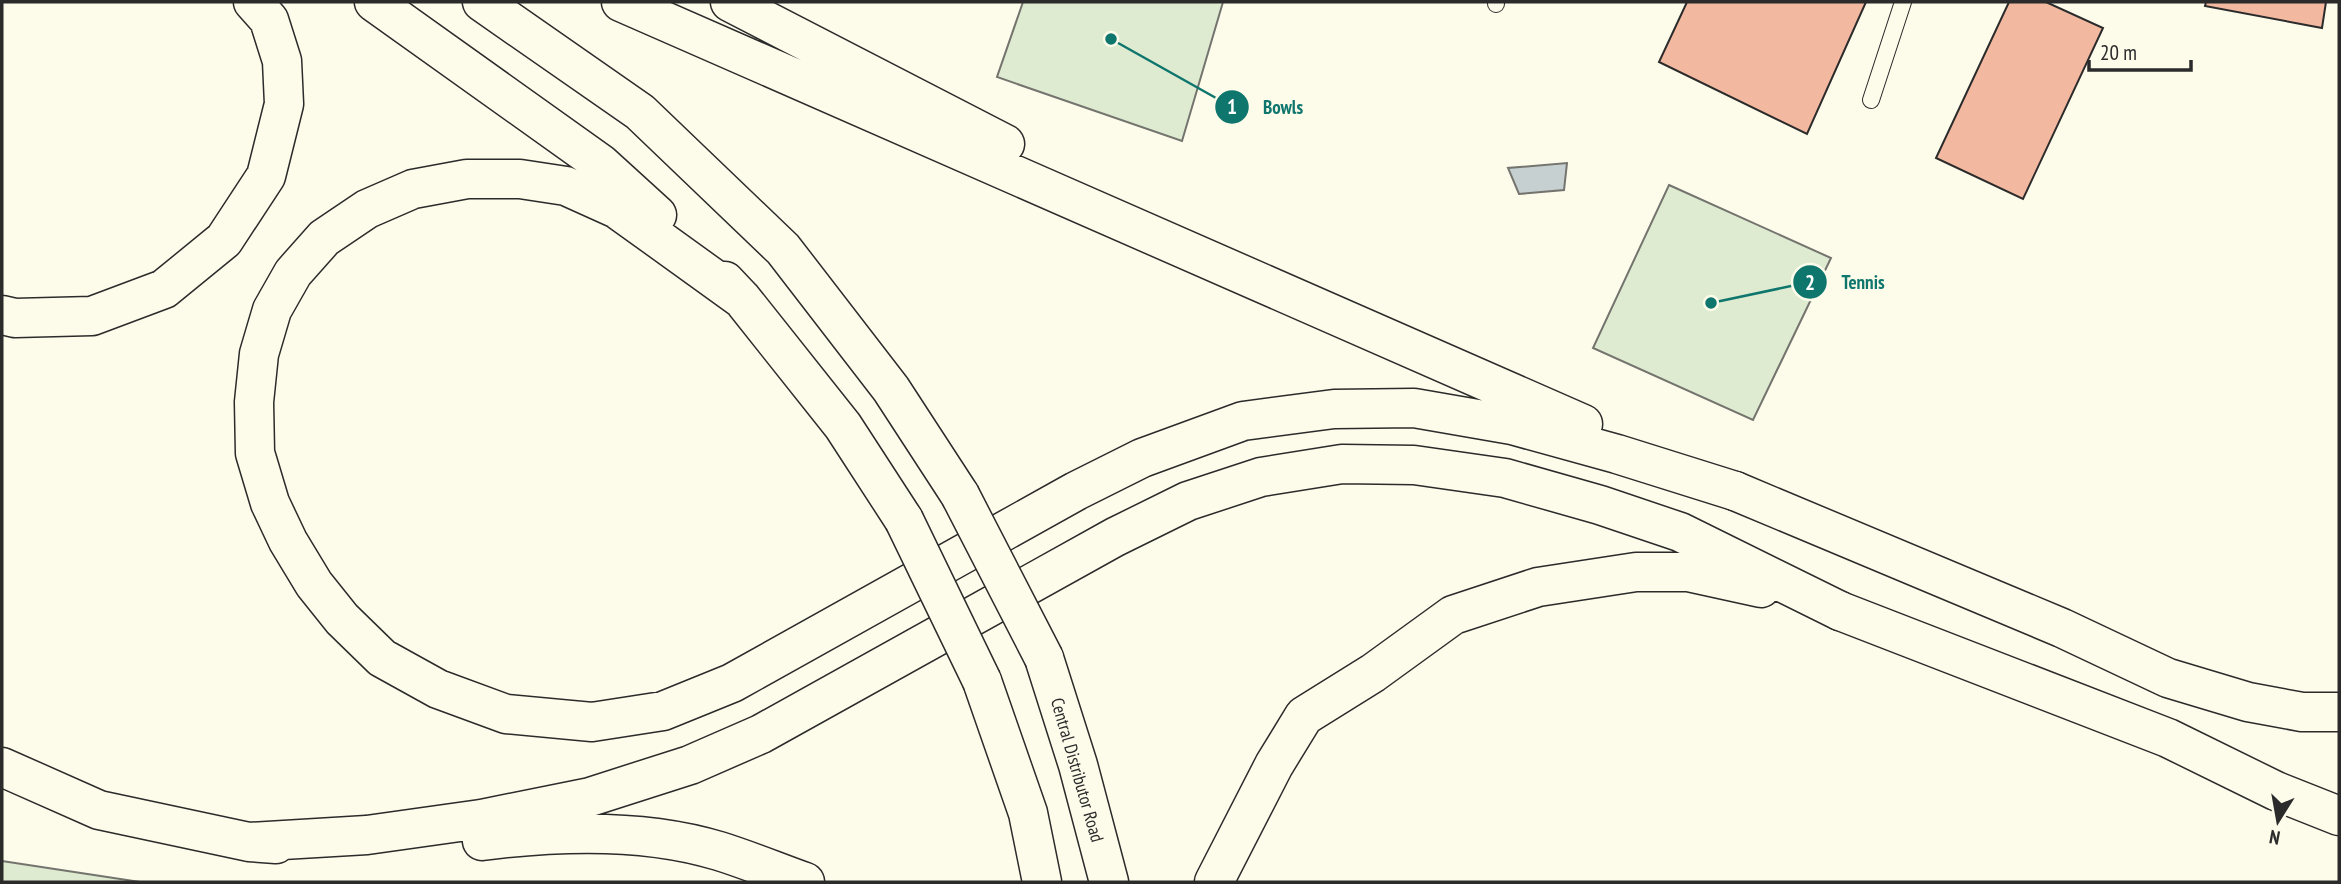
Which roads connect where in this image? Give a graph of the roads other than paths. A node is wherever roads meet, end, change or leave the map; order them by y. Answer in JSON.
{"nodes":[{"id":1,"x":253,"y":2,"type":"edge"},
{"id":2,"x":374,"y":2,"type":"edge"},
{"id":3,"x":482,"y":2,"type":"edge"},
{"id":4,"x":621,"y":2,"type":"edge"},
{"id":5,"x":730,"y":2,"type":"edge"},
{"id":6,"x":1903,"y":2,"type":"edge"},
{"id":7,"x":1871,"y":100,"type":"dead end"},
{"id":8,"x":742,"y":299,"type":"junction"},
{"id":9,"x":2,"y":315,"type":"edge"},
{"id":10,"x":1409,"y":348,"type":"junction"},
{"id":11,"x":1735,"y":491,"type":"junction"},
{"id":12,"x":1840,"y":611,"type":"junction"},
{"id":13,"x":2339,"y":712,"type":"edge"},
{"id":14,"x":2,"y":767,"type":"edge"},
{"id":15,"x":2339,"y":816,"type":"edge"},
{"id":16,"x":249,"y":842,"type":"junction"},
{"id":17,"x":805,"y":882,"type":"edge"},
{"id":18,"x":1042,"y":882,"type":"edge"},
{"id":19,"x":1109,"y":882,"type":"edge"},
{"id":20,"x":1214,"y":882,"type":"edge"}],
"edges":[{"from":1,"to":9,"type":"main road"},
{"from":2,"to":8,"type":"main road"},
{"from":3,"to":19,"type":"main road","name":"Central Distributor Road","bridge":true},
{"from":4,"to":10,"type":"main road"},
{"from":5,"to":10,"type":"main road"},
{"from":6,"to":7,"type":"lane"},
{"from":8,"to":11,"type":"main road"},
{"from":8,"to":18,"type":"main road","bridge":true},
{"from":10,"to":11,"type":"main road"},
{"from":11,"to":13,"type":"main road"},
{"from":12,"to":15,"type":"main road"},
{"from":12,"to":16,"type":"main road"},
{"from":12,"to":20,"type":"main road"},
{"from":14,"to":16,"type":"main road"},
{"from":16,"to":17,"type":"main road"}]}
